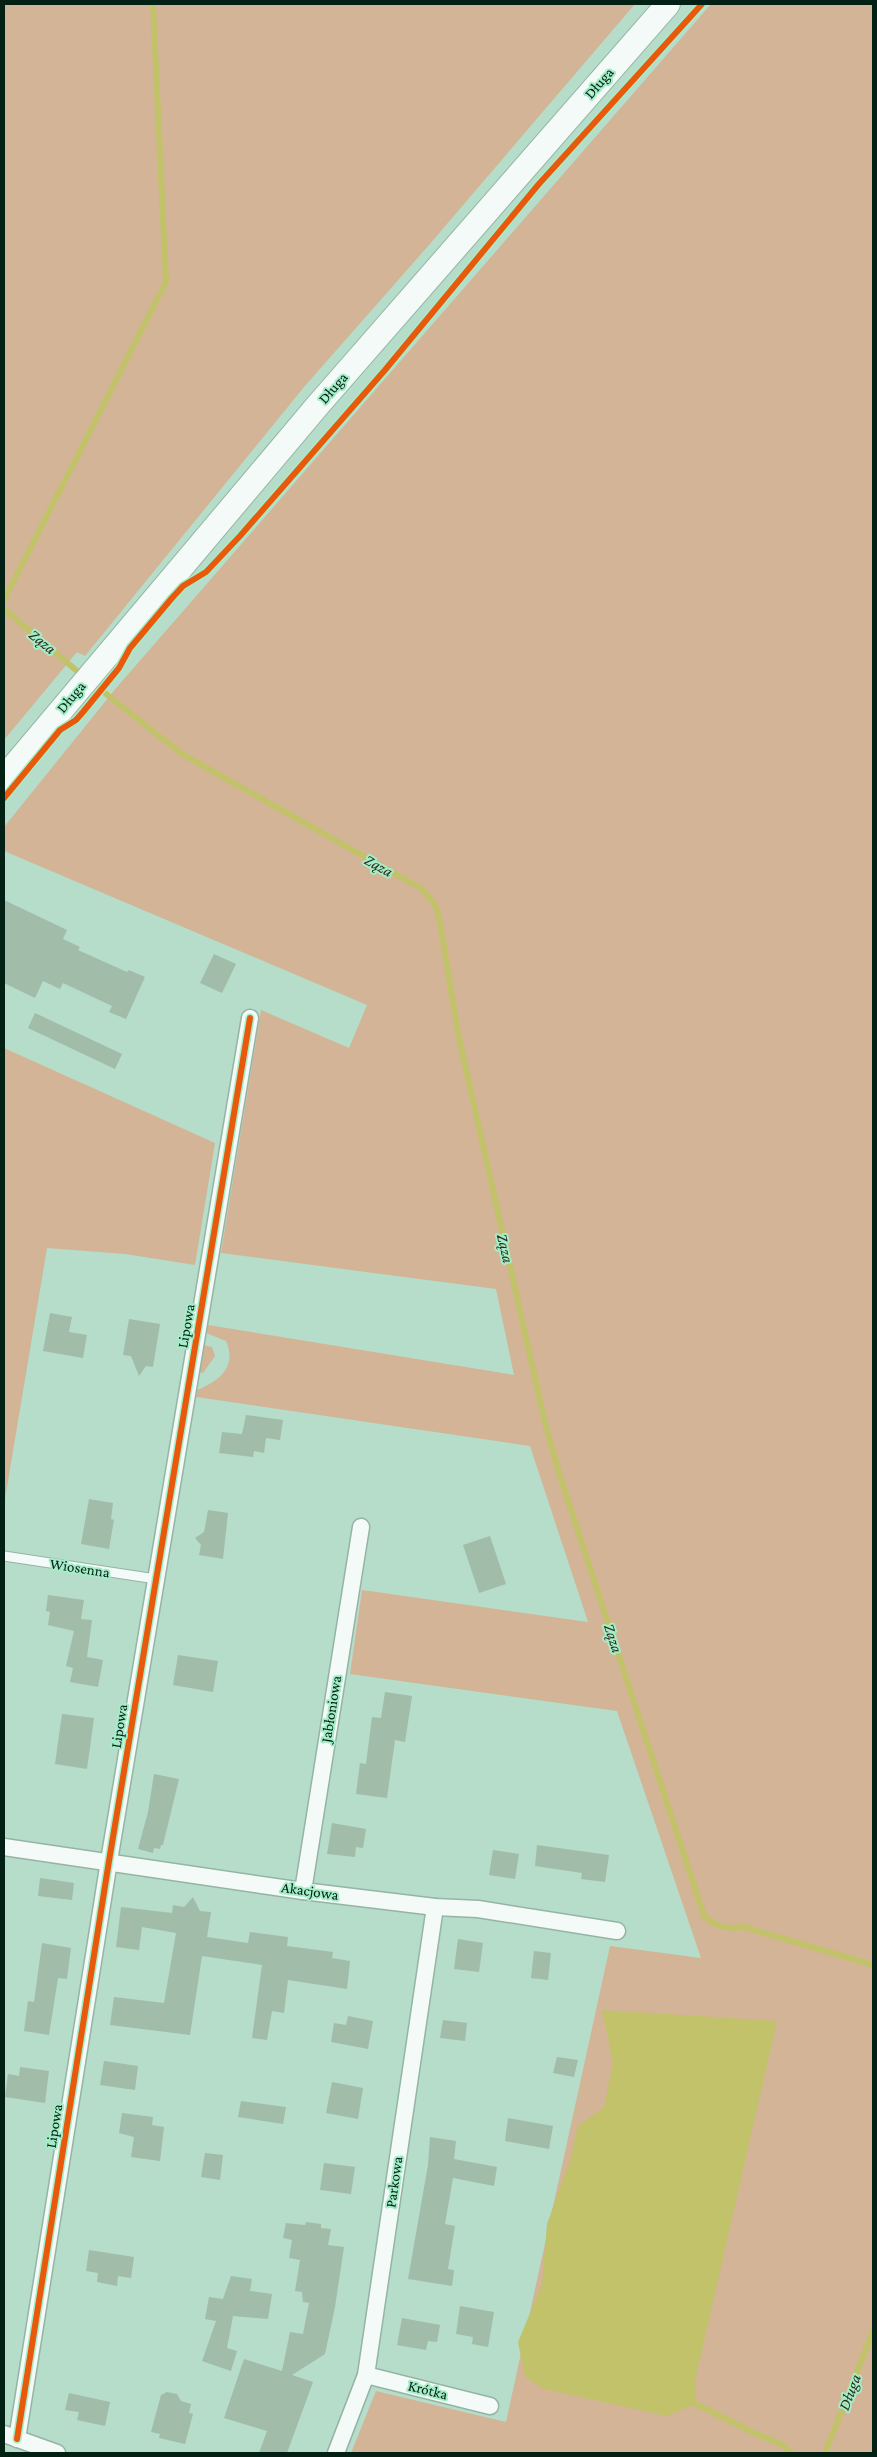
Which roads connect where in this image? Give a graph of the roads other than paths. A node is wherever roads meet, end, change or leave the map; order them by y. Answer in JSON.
{"nodes":[{"id":1,"x":668,"y":4,"type":"edge"},
{"id":2,"x":4,"y":778,"type":"edge"},
{"id":3,"x":250,"y":1018,"type":"dead end"},
{"id":4,"x":361,"y":1527,"type":"dead end"},
{"id":5,"x":4,"y":1556,"type":"edge"},
{"id":6,"x":156,"y":1579,"type":"junction"},
{"id":7,"x":4,"y":1848,"type":"edge"},
{"id":8,"x":109,"y":1861,"type":"junction"},
{"id":9,"x":303,"y":1891,"type":"junction"},
{"id":10,"x":435,"y":1907,"type":"junction"},
{"id":11,"x":617,"y":1931,"type":"dead end"},
{"id":12,"x":366,"y":2375,"type":"junction"},
{"id":13,"x":490,"y":2406,"type":"dead end"},
{"id":14,"x":10,"y":2436,"type":"edge"},
{"id":15,"x":57,"y":2453,"type":"edge"},
{"id":16,"x":336,"y":2453,"type":"edge"}],
"edges":[{"from":1,"to":2,"type":"street","name":"Długa"},
{"from":3,"to":6,"type":"street","name":"Lipowa"},
{"from":4,"to":9,"type":"street","name":"Jabłoniowa"},
{"from":5,"to":6,"type":"lane","name":"Wiosenna"},
{"from":6,"to":8,"type":"street","name":"Lipowa"},
{"from":7,"to":8,"type":"street","name":"Akacjowa"},
{"from":8,"to":9,"type":"street","name":"Akacjowa"},
{"from":8,"to":14,"type":"street","name":"Lipowa"},
{"from":9,"to":10,"type":"street","name":"Akacjowa"},
{"from":10,"to":11,"type":"street","name":"Akacjowa"},
{"from":10,"to":12,"type":"street","name":"Parkowa"},
{"from":12,"to":13,"type":"street","name":"Krótka"},
{"from":12,"to":16,"type":"street","name":"Parkowa"},
{"from":14,"to":15,"type":"street"}]}
